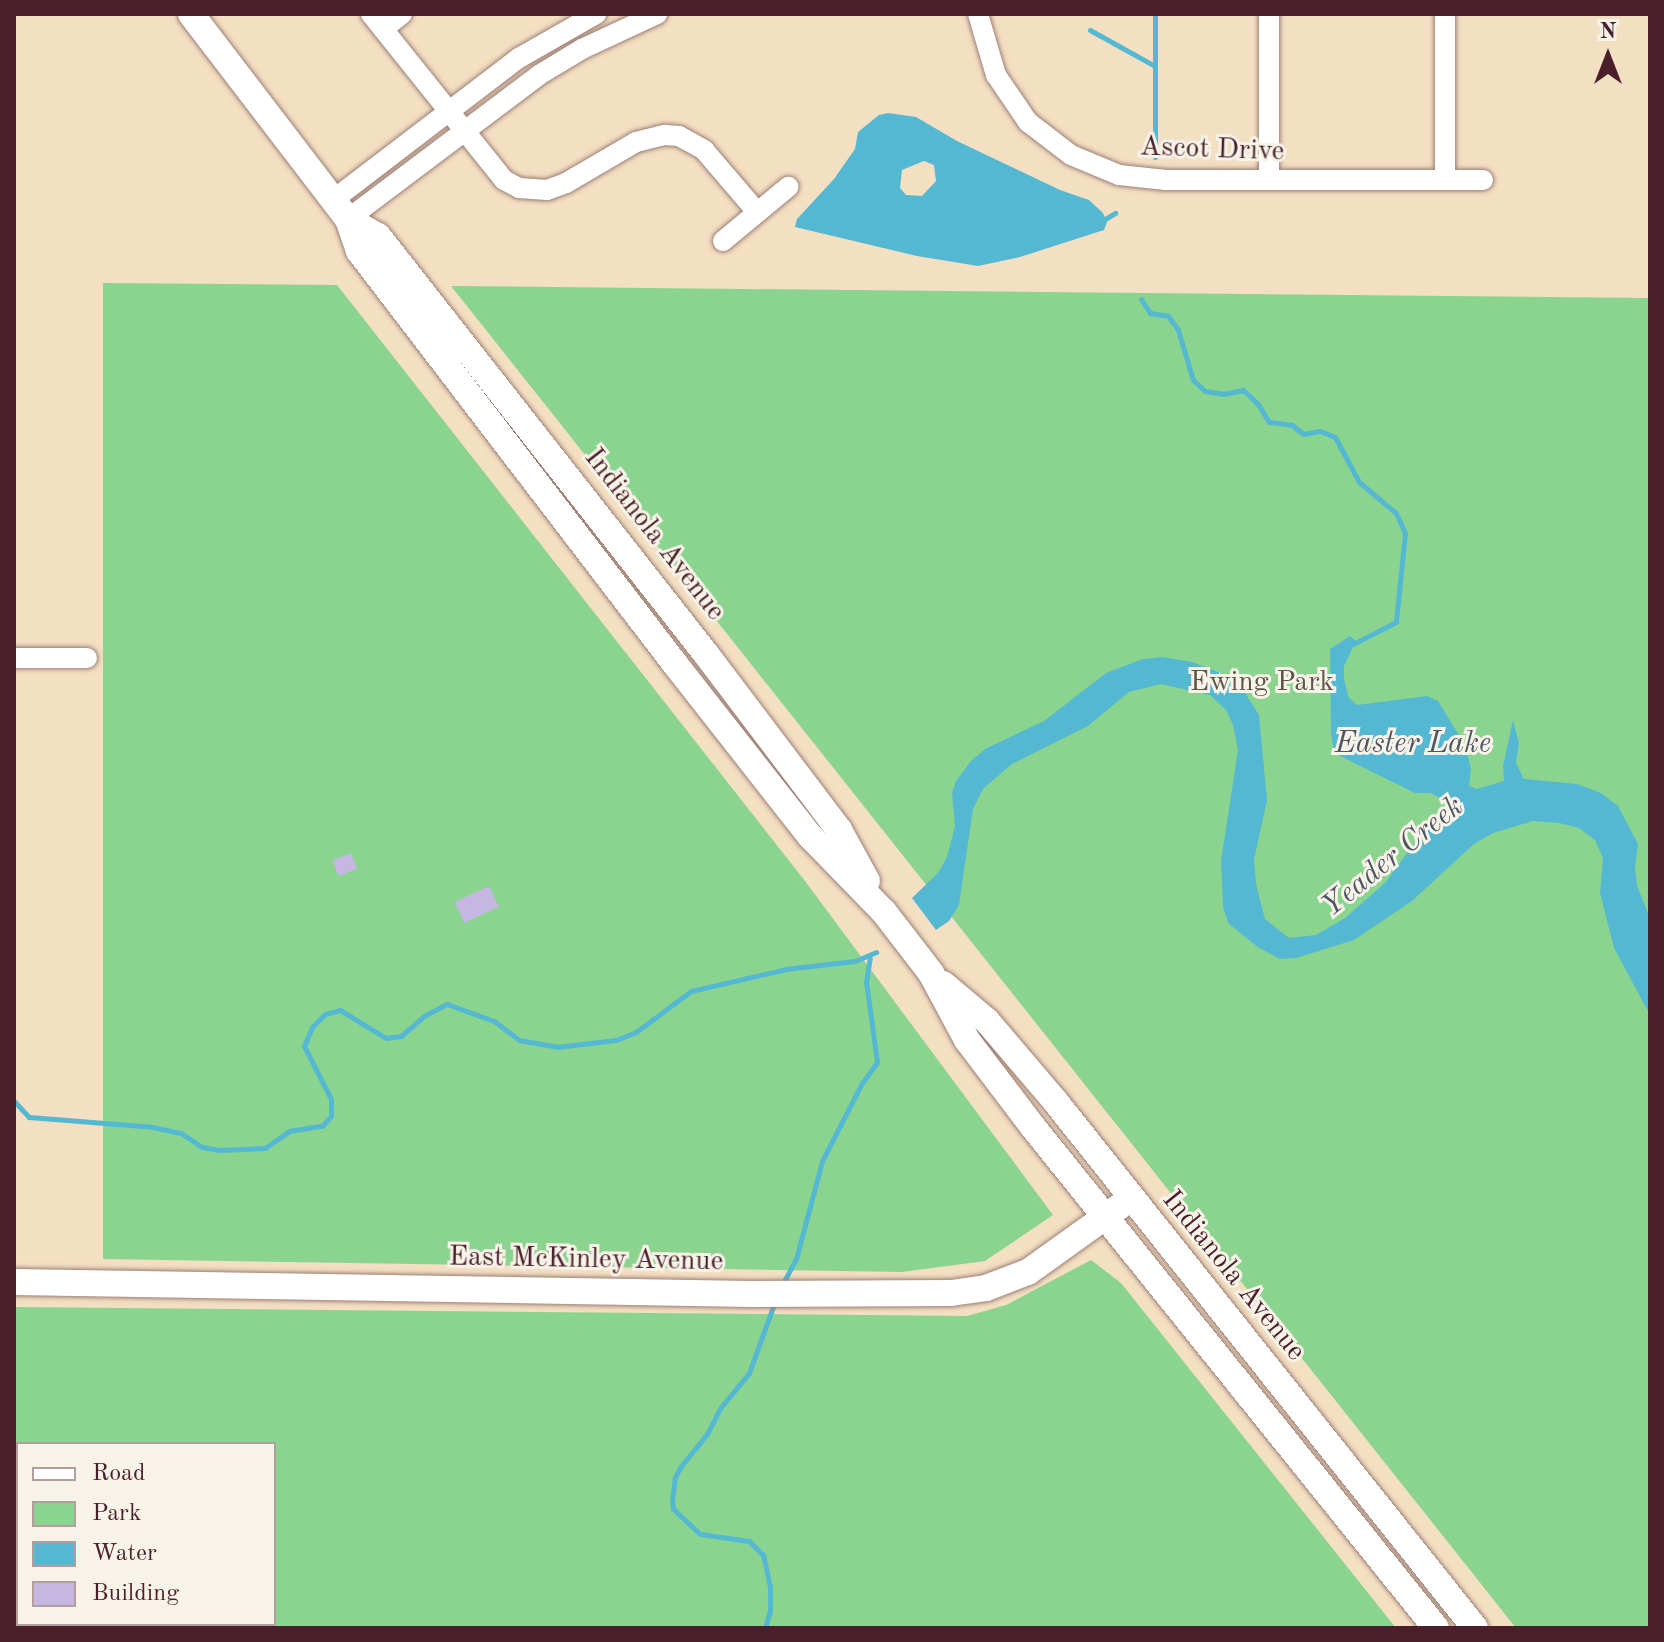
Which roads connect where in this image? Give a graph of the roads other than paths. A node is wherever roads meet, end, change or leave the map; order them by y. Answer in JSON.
{"nodes":[{"id":1,"x":191,"y":14,"type":"edge"},
{"id":2,"x":402,"y":14,"type":"edge"},
{"id":3,"x":596,"y":14,"type":"edge"},
{"id":4,"x":657,"y":14,"type":"edge"},
{"id":5,"x":978,"y":14,"type":"edge"},
{"id":6,"x":1269,"y":14,"type":"edge"},
{"id":7,"x":1445,"y":14,"type":"edge"},
{"id":8,"x":377,"y":21,"type":"edge"},
{"id":9,"x":447,"y":111,"type":"junction"},
{"id":10,"x":462,"y":130,"type":"junction"},
{"id":11,"x":1269,"y":180,"type":"junction"},
{"id":12,"x":1445,"y":180,"type":"junction"},
{"id":13,"x":1483,"y":180,"type":"dead end"},
{"id":14,"x":788,"y":187,"type":"dead end"},
{"id":15,"x":340,"y":209,"type":"junction"},
{"id":16,"x":757,"y":212,"type":"junction"},
{"id":17,"x":723,"y":241,"type":"dead end"},
{"id":18,"x":14,"y":658,"type":"edge"},
{"id":19,"x":87,"y":658,"type":"dead end"},
{"id":20,"x":931,"y":973,"type":"junction"},
{"id":21,"x":1130,"y":1199,"type":"junction"},
{"id":22,"x":1106,"y":1218,"type":"junction"},
{"id":23,"x":14,"y":1282,"type":"edge"},
{"id":24,"x":1436,"y":1628,"type":"edge"},
{"id":25,"x":1475,"y":1628,"type":"edge"}],
"edges":[{"from":1,"to":15,"type":"main road","name":"Indianola Avenue"},
{"from":2,"to":8,"type":"street"},
{"from":3,"to":9,"type":"street"},
{"from":4,"to":10,"type":"street"},
{"from":5,"to":11,"type":"street","name":"Ascot Drive"},
{"from":6,"to":11,"type":"street"},
{"from":7,"to":12,"type":"street"},
{"from":8,"to":9,"type":"street"},
{"from":9,"to":10,"type":"street"},
{"from":9,"to":15,"type":"street"},
{"from":10,"to":15,"type":"street"},
{"from":10,"to":16,"type":"street"},
{"from":11,"to":12,"type":"street","name":"Ascot Drive"},
{"from":12,"to":13,"type":"street","name":"Ascot Drive"},
{"from":14,"to":16,"type":"street"},
{"from":15,"to":20,"type":"main road","name":"Indianola Avenue"},
{"from":16,"to":17,"type":"street"},
{"from":18,"to":19,"type":"street"},
{"from":20,"to":21,"type":"main road","name":"Indianola Avenue"},
{"from":20,"to":22,"type":"main road","name":"Indianola Avenue"},
{"from":21,"to":22,"type":"main road","name":"East McKinley Avenue"},
{"from":21,"to":25,"type":"main road","name":"Indianola Avenue"},
{"from":22,"to":23,"type":"main road","name":"East McKinley Avenue"},
{"from":22,"to":24,"type":"main road","name":"Indianola Avenue"}]}
